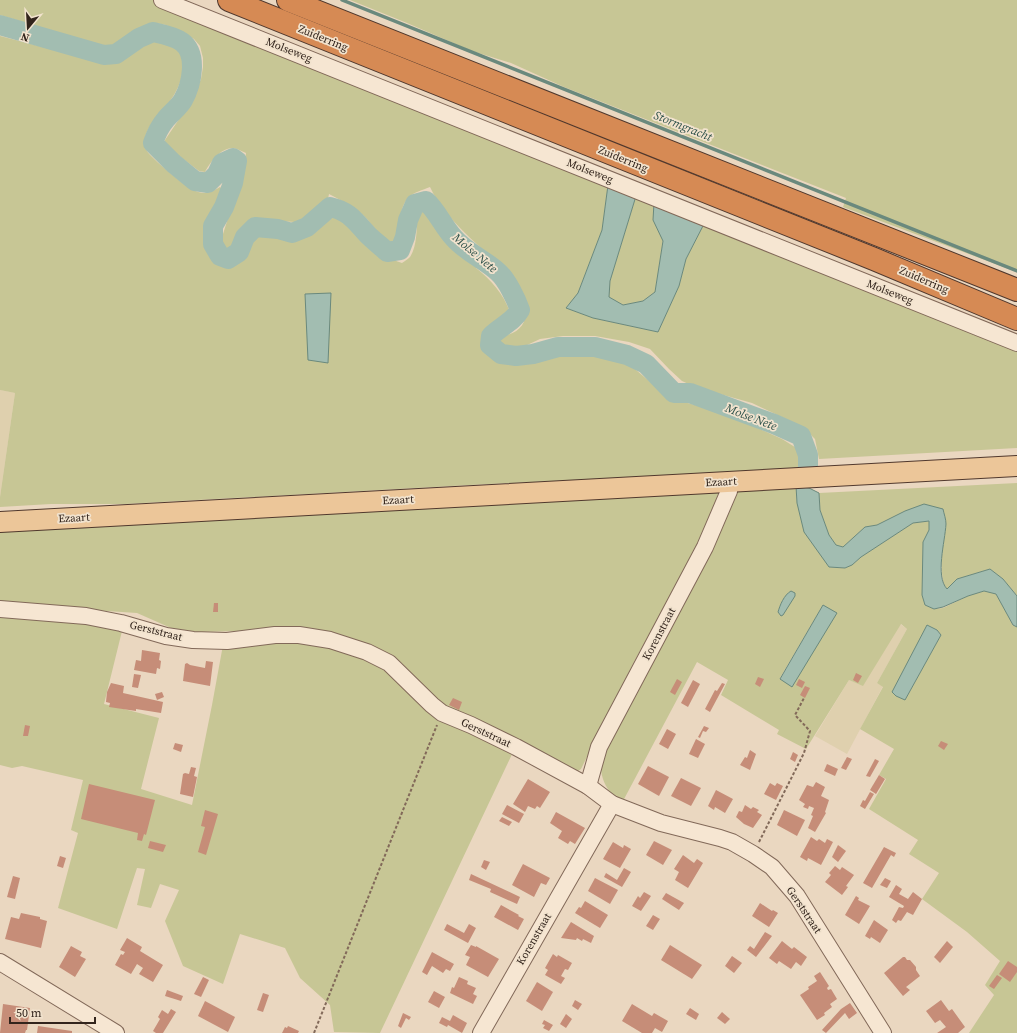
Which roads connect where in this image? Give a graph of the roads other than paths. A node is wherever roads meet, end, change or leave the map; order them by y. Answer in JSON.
{"nodes":[{"id":1,"x":162,"y":0,"type":"edge"},
{"id":2,"x":229,"y":0,"type":"edge"},
{"id":3,"x":288,"y":0,"type":"edge"},
{"id":4,"x":1017,"y":290,"type":"edge"},
{"id":5,"x":1017,"y":319,"type":"edge"},
{"id":6,"x":1017,"y":343,"type":"edge"},
{"id":7,"x":1017,"y":466,"type":"edge"},
{"id":8,"x":730,"y":482,"type":"junction"},
{"id":9,"x":0,"y":522,"type":"edge"},
{"id":10,"x":0,"y":609,"type":"edge"},
{"id":11,"x":588,"y":786,"type":"junction"},
{"id":12,"x":612,"y":804,"type":"junction"},
{"id":13,"x":0,"y":962,"type":"edge"},
{"id":14,"x":116,"y":1033,"type":"edge"},
{"id":15,"x":481,"y":1033,"type":"edge"},
{"id":16,"x":883,"y":1033,"type":"edge"}],
"edges":[{"from":1,"to":6,"type":"street","name":"Molseweg"},
{"from":2,"to":5,"type":"highway","name":"Zuiderring"},
{"from":3,"to":4,"type":"highway","name":"Zuiderring"},
{"from":7,"to":8,"type":"main road","name":"Ezaart"},
{"from":8,"to":9,"type":"main road","name":"Ezaart"},
{"from":8,"to":11,"type":"street","name":"Korenstraat"},
{"from":10,"to":11,"type":"street","name":"Gerststraat"},
{"from":11,"to":12,"type":"street","name":"Gerststraat"},
{"from":12,"to":15,"type":"street","name":"Korenstraat"},
{"from":12,"to":16,"type":"street","name":"Gerststraat"},
{"from":13,"to":14,"type":"street"}]}
